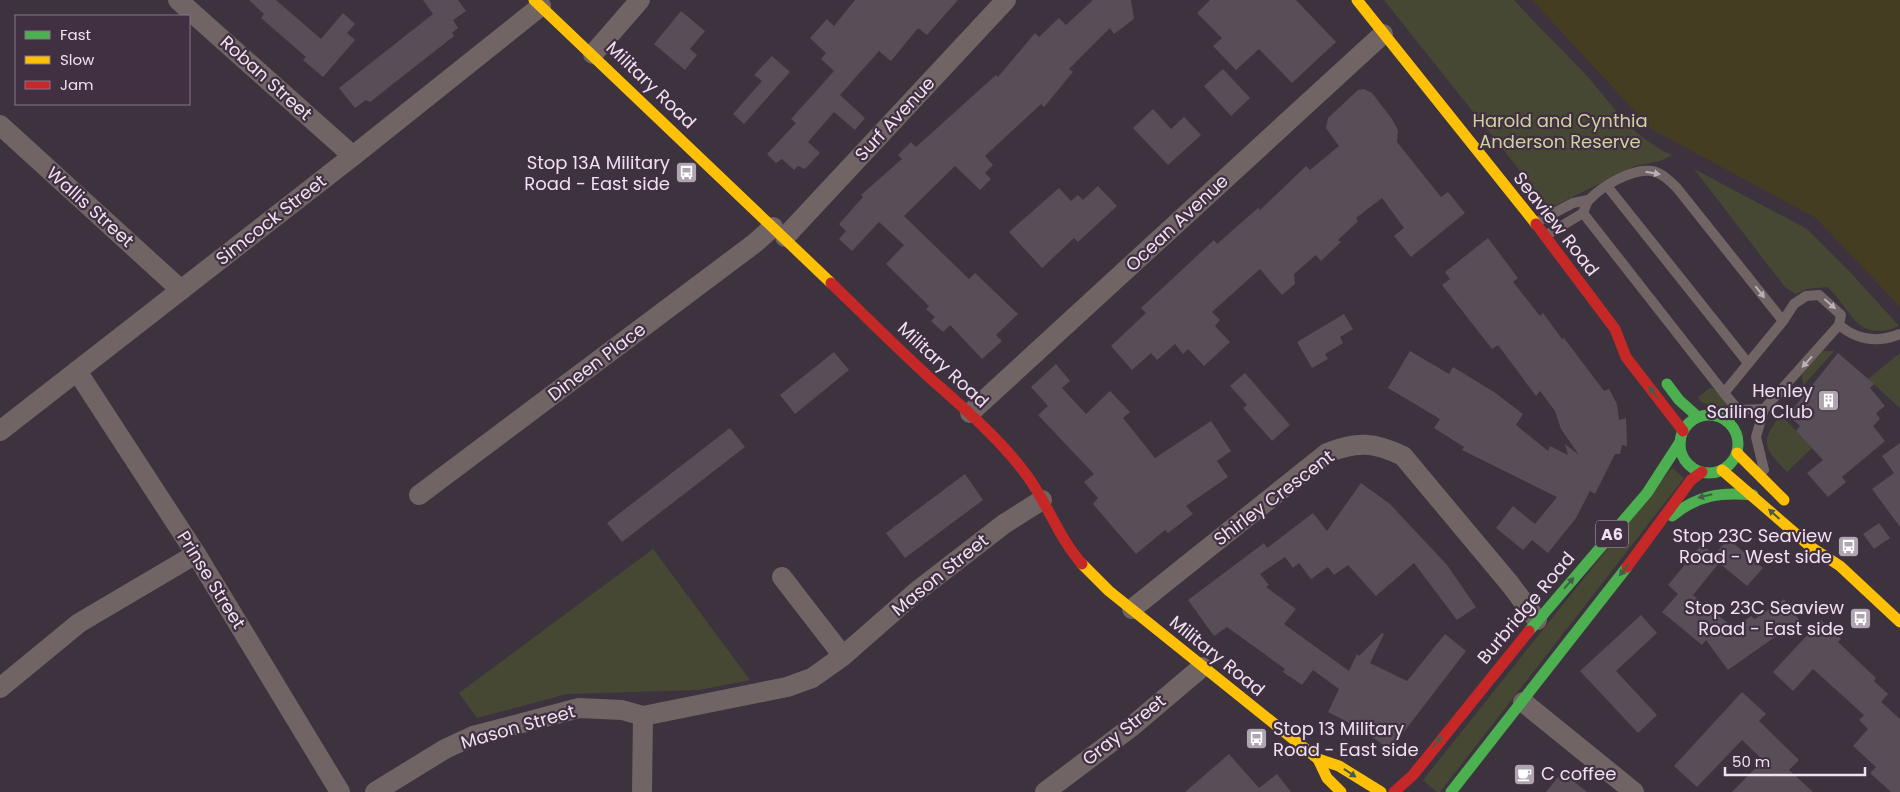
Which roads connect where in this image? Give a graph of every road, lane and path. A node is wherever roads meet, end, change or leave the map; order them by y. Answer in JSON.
{"nodes":[{"id":1,"x":178,"y":0,"type":"edge"},
{"id":2,"x":640,"y":0,"type":"edge"},
{"id":3,"x":1006,"y":0,"type":"edge"},
{"id":4,"x":1357,"y":0,"type":"edge"},
{"id":5,"x":538,"y":3,"type":"edge"},
{"id":6,"x":1383,"y":34,"type":"junction"},
{"id":7,"x":593,"y":54,"type":"junction"},
{"id":8,"x":0,"y":125,"type":"edge"},
{"id":9,"x":353,"y":156,"type":"junction"},
{"id":10,"x":1607,"y":186,"type":"junction"},
{"id":11,"x":1588,"y":200,"type":"junction"},
{"id":12,"x":1583,"y":213,"type":"junction"},
{"id":13,"x":1534,"y":223,"type":"junction"},
{"id":14,"x":779,"y":232,"type":"junction"},
{"id":15,"x":1545,"y":236,"type":"junction"},
{"id":16,"x":180,"y":290,"type":"junction"},
{"id":17,"x":1783,"y":321,"type":"junction"},
{"id":18,"x":1839,"y":325,"type":"junction"},
{"id":19,"x":1615,"y":329,"type":"junction"},
{"id":20,"x":1900,"y":334,"type":"edge"},
{"id":21,"x":1630,"y":340,"type":"dead end"},
{"id":22,"x":1748,"y":364,"type":"junction"},
{"id":23,"x":77,"y":371,"type":"junction"},
{"id":24,"x":1660,"y":375,"type":"dead end"},
{"id":25,"x":1724,"y":393,"type":"junction"},
{"id":26,"x":1764,"y":409,"type":"junction"},
{"id":27,"x":970,"y":413,"type":"junction"},
{"id":28,"x":1698,"y":417,"type":"junction"},
{"id":29,"x":0,"y":431,"type":"edge"},
{"id":30,"x":1681,"y":437,"type":"junction"},
{"id":31,"x":1737,"y":453,"type":"junction"},
{"id":32,"x":1722,"y":470,"type":"junction"},
{"id":33,"x":1702,"y":472,"type":"junction"},
{"id":34,"x":1773,"y":489,"type":"junction"},
{"id":35,"x":419,"y":495,"type":"dead end"},
{"id":36,"x":1753,"y":495,"type":"junction"},
{"id":37,"x":1042,"y":500,"type":"junction"},
{"id":38,"x":1794,"y":510,"type":"dead end"},
{"id":39,"x":1654,"y":532,"type":"junction"},
{"id":40,"x":1827,"y":545,"type":"dead end"},
{"id":41,"x":196,"y":554,"type":"junction"},
{"id":42,"x":1840,"y":566,"type":"junction"},
{"id":43,"x":782,"y":577,"type":"dead end"},
{"id":44,"x":1132,"y":609,"type":"junction"},
{"id":45,"x":1537,"y":620,"type":"junction"},
{"id":46,"x":1900,"y":622,"type":"edge"},
{"id":47,"x":843,"y":656,"type":"junction"},
{"id":48,"x":1202,"y":667,"type":"junction"},
{"id":49,"x":0,"y":688,"type":"edge"},
{"id":50,"x":1523,"y":702,"type":"junction"},
{"id":51,"x":643,"y":716,"type":"junction"},
{"id":52,"x":1318,"y":759,"type":"junction"},
{"id":53,"x":340,"y":792,"type":"edge"},
{"id":54,"x":375,"y":792,"type":"edge"},
{"id":55,"x":642,"y":792,"type":"edge"},
{"id":56,"x":1045,"y":792,"type":"edge"},
{"id":57,"x":1341,"y":792,"type":"edge"},
{"id":58,"x":1382,"y":792,"type":"edge"},
{"id":59,"x":1394,"y":792,"type":"edge"},
{"id":60,"x":1451,"y":792,"type":"edge"},
{"id":61,"x":1634,"y":792,"type":"edge"}],
"edges":[{"from":1,"to":9,"type":"street","name":"Roban Street"},
{"from":2,"to":7,"type":"street"},
{"from":3,"to":14,"type":"street","name":"Surf Avenue"},
{"from":4,"to":6,"type":"street","name":"Seaview Road"},
{"from":5,"to":7,"type":"street","name":"Military Road"},
{"from":5,"to":9,"type":"street","name":"Simcock Street"},
{"from":6,"to":13,"type":"street","name":"Seaview Road"},
{"from":6,"to":27,"type":"street","name":"Ocean Avenue"},
{"from":7,"to":14,"type":"street","name":"Military Road"},
{"from":8,"to":16,"type":"street","name":"Wallis Street"},
{"from":9,"to":16,"type":"street","name":"Simcock Street"},
{"from":10,"to":11,"type":"lane"},
{"from":10,"to":17,"type":"lane","one_way":true},
{"from":10,"to":22,"type":"lane"},
{"from":11,"to":12,"type":"lane"},
{"from":11,"to":13,"type":"lane"},
{"from":12,"to":15,"type":"lane"},
{"from":12,"to":25,"type":"lane"},
{"from":13,"to":15,"type":"street","name":"Seaview Road"},
{"from":14,"to":27,"type":"street","name":"Military Road"},
{"from":14,"to":35,"type":"street","name":"Dineen Place"},
{"from":15,"to":19,"type":"street","name":"Seaview Road"},
{"from":16,"to":23,"type":"street","name":"Simcock Street"},
{"from":17,"to":18,"type":"lane","one_way":true},
{"from":17,"to":22,"type":"lane"},
{"from":18,"to":20,"type":"lane"},
{"from":18,"to":26,"type":"lane","one_way":true},
{"from":19,"to":21,"type":"street","name":"Seaview Road"},
{"from":30,"to":19,"type":"street","name":"Seaview Road","one_way":true},
{"from":22,"to":25,"type":"lane"},
{"from":23,"to":29,"type":"street","name":"Simcock Street"},
{"from":23,"to":41,"type":"street","name":"Prinse Street"},
{"from":24,"to":28,"type":"street"},
{"from":25,"to":26,"type":"lane"},
{"from":26,"to":34,"type":"lane"},
{"from":27,"to":37,"type":"street","name":"Military Road"},
{"from":28,"to":30,"type":"street"},
{"from":28,"to":31,"type":"street"},
{"from":30,"to":33,"type":"street"},
{"from":45,"to":30,"type":"street","name":"Burbridge Road","number":"A6","one_way":true},
{"from":31,"to":32,"type":"street"},
{"from":31,"to":34,"type":"street"},
{"from":32,"to":33,"type":"street"},
{"from":32,"to":36,"type":"street"},
{"from":33,"to":39,"type":"street","number":"A6"},
{"from":34,"to":38,"type":"street"},
{"from":36,"to":39,"type":"street","one_way":true},
{"from":42,"to":36,"type":"street","one_way":true},
{"from":37,"to":44,"type":"street","name":"Military Road"},
{"from":37,"to":47,"type":"street","name":"Mason Street"},
{"from":39,"to":50,"type":"street","number":"A6","one_way":true},
{"from":40,"to":42,"type":"street"},
{"from":41,"to":49,"type":"street"},
{"from":41,"to":53,"type":"street","name":"Prinse Street"},
{"from":42,"to":46,"type":"street"},
{"from":43,"to":47,"type":"street"},
{"from":44,"to":45,"type":"street","name":"Shirley Crescent"},
{"from":44,"to":48,"type":"street","name":"Military Road"},
{"from":59,"to":45,"type":"street","name":"Burbridge Road","number":"A6","one_way":true},
{"from":47,"to":51,"type":"street","name":"Mason Street"},
{"from":48,"to":52,"type":"street","name":"Military Road"},
{"from":48,"to":56,"type":"street","name":"Gray Street"},
{"from":50,"to":60,"type":"street","number":"A6"},
{"from":50,"to":61,"type":"street"},
{"from":51,"to":54,"type":"street","name":"Mason Street"},
{"from":51,"to":55,"type":"street"},
{"from":52,"to":57,"type":"street","name":"Military Road"},
{"from":52,"to":58,"type":"street","name":"Military Road","one_way":true}]}
